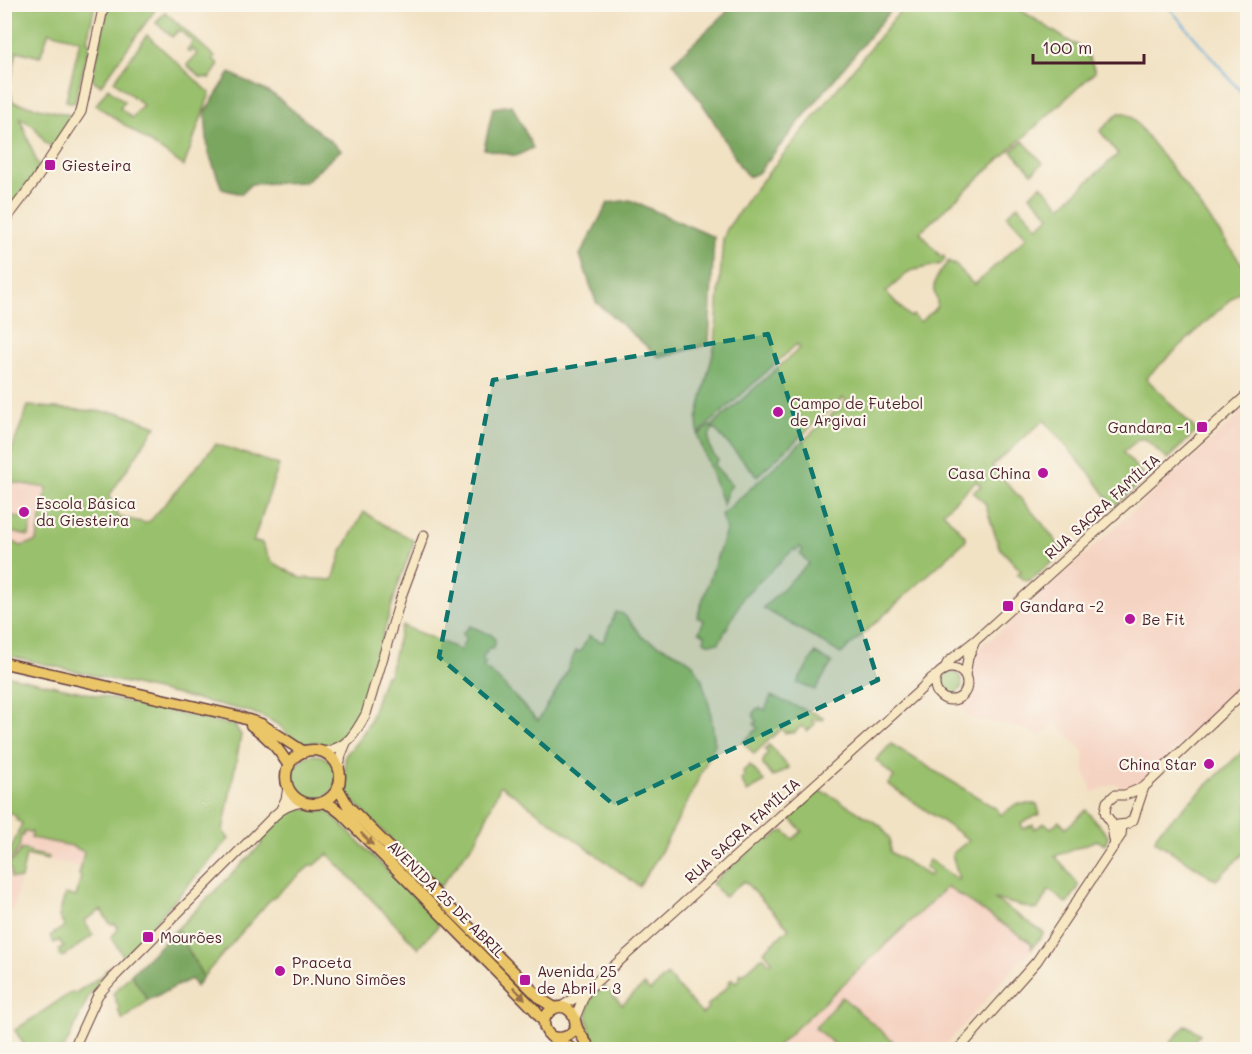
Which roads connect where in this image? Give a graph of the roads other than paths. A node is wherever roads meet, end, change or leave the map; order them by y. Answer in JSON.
{"nodes":[{"id":1,"x":104,"y":4,"type":"edge"},
{"id":2,"x":4,"y":222,"type":"edge"},
{"id":3,"x":1248,"y":394,"type":"edge"},
{"id":4,"x":424,"y":535,"type":"dead end"},
{"id":5,"x":976,"y":640,"type":"junction"},
{"id":6,"x":4,"y":663,"type":"edge"},
{"id":7,"x":941,"y":672,"type":"junction"},
{"id":8,"x":965,"y":676,"type":"junction"},
{"id":9,"x":1248,"y":688,"type":"edge"},
{"id":10,"x":918,"y":692,"type":"junction"},
{"id":11,"x":941,"y":696,"type":"junction"},
{"id":12,"x":236,"y":716,"type":"junction"},
{"id":13,"x":346,"y":743,"type":"junction"},
{"id":14,"x":304,"y":752,"type":"junction"},
{"id":15,"x":324,"y":752,"type":"junction"},
{"id":16,"x":289,"y":766,"type":"junction"},
{"id":17,"x":339,"y":767,"type":"junction"},
{"id":18,"x":288,"y":787,"type":"junction"},
{"id":19,"x":1144,"y":787,"type":"junction"},
{"id":20,"x":338,"y":788,"type":"junction"},
{"id":21,"x":1125,"y":795,"type":"junction"},
{"id":22,"x":302,"y":802,"type":"junction"},
{"id":23,"x":323,"y":802,"type":"junction"},
{"id":24,"x":1137,"y":808,"type":"junction"},
{"id":25,"x":281,"y":809,"type":"junction"},
{"id":26,"x":1111,"y":822,"type":"junction"},
{"id":27,"x":1125,"y":831,"type":"junction"},
{"id":28,"x":1115,"y":845,"type":"junction"},
{"id":29,"x":586,"y":991,"type":"junction"},
{"id":30,"x":558,"y":1008,"type":"junction"},
{"id":31,"x":575,"y":1021,"type":"junction"},
{"id":32,"x":544,"y":1022,"type":"junction"},
{"id":33,"x":553,"y":1037,"type":"junction"},
{"id":34,"x":73,"y":1050,"type":"edge"},
{"id":35,"x":574,"y":1050,"type":"edge"},
{"id":36,"x":591,"y":1050,"type":"edge"},
{"id":37,"x":958,"y":1050,"type":"edge"}],
"edges":[{"from":1,"to":2,"type":"street"},
{"from":3,"to":5,"type":"street","name":"RUA SACRA FAMÍLIA"},
{"from":4,"to":13,"type":"street"},
{"from":5,"to":7,"type":"street","name":"RUA SACRA FAMÍLIA"},
{"from":5,"to":8,"type":"street","name":"RUA SACRA FAMÍLIA"},
{"from":6,"to":12,"type":"main road"},
{"from":7,"to":8,"type":"street"},
{"from":7,"to":10,"type":"street","name":"RUA SACRA FAMÍLIA"},
{"from":7,"to":11,"type":"street"},
{"from":8,"to":11,"type":"street"},
{"from":9,"to":19,"type":"street"},
{"from":10,"to":11,"type":"street"},
{"from":10,"to":29,"type":"street","name":"RUA SACRA FAMÍLIA"},
{"from":12,"to":14,"type":"main road"},
{"from":12,"to":16,"type":"main road"},
{"from":13,"to":15,"type":"street"},
{"from":13,"to":17,"type":"street"},
{"from":14,"to":15,"type":"main road"},
{"from":14,"to":16,"type":"main road"},
{"from":15,"to":17,"type":"main road"},
{"from":16,"to":18,"type":"main road"},
{"from":17,"to":20,"type":"main road"},
{"from":18,"to":22,"type":"main road"},
{"from":18,"to":25,"type":"street"},
{"from":19,"to":21,"type":"street"},
{"from":19,"to":24,"type":"street"},
{"from":20,"to":23,"type":"main road"},
{"from":20,"to":30,"type":"main road","name":"AVENIDA 25 DE ABRIL"},
{"from":21,"to":24,"type":"street"},
{"from":21,"to":26,"type":"street"},
{"from":22,"to":23,"type":"main road"},
{"from":22,"to":25,"type":"street"},
{"from":23,"to":32,"type":"main road","name":"AVENIDA 25 DE ABRIL","one_way":true},
{"from":24,"to":27,"type":"street"},
{"from":25,"to":34,"type":"street"},
{"from":26,"to":27,"type":"street"},
{"from":26,"to":28,"type":"street"},
{"from":27,"to":28,"type":"street"},
{"from":28,"to":37,"type":"street"},
{"from":29,"to":30,"type":"street","name":"RUA SACRA FAMÍLIA"},
{"from":29,"to":31,"type":"street","name":"RUA SACRA FAMÍLIA"},
{"from":30,"to":31,"type":"main road","name":"AVENIDA 25 DE ABRIL"},
{"from":30,"to":32,"type":"main road"},
{"from":31,"to":33,"type":"main road"},
{"from":31,"to":36,"type":"main road","name":"AVENIDA 25 DE ABRIL"},
{"from":32,"to":33,"type":"main road","name":"AVENIDA 25 DE ABRIL"},
{"from":33,"to":35,"type":"main road","name":"AVENIDA 25 DE ABRIL"}]}
